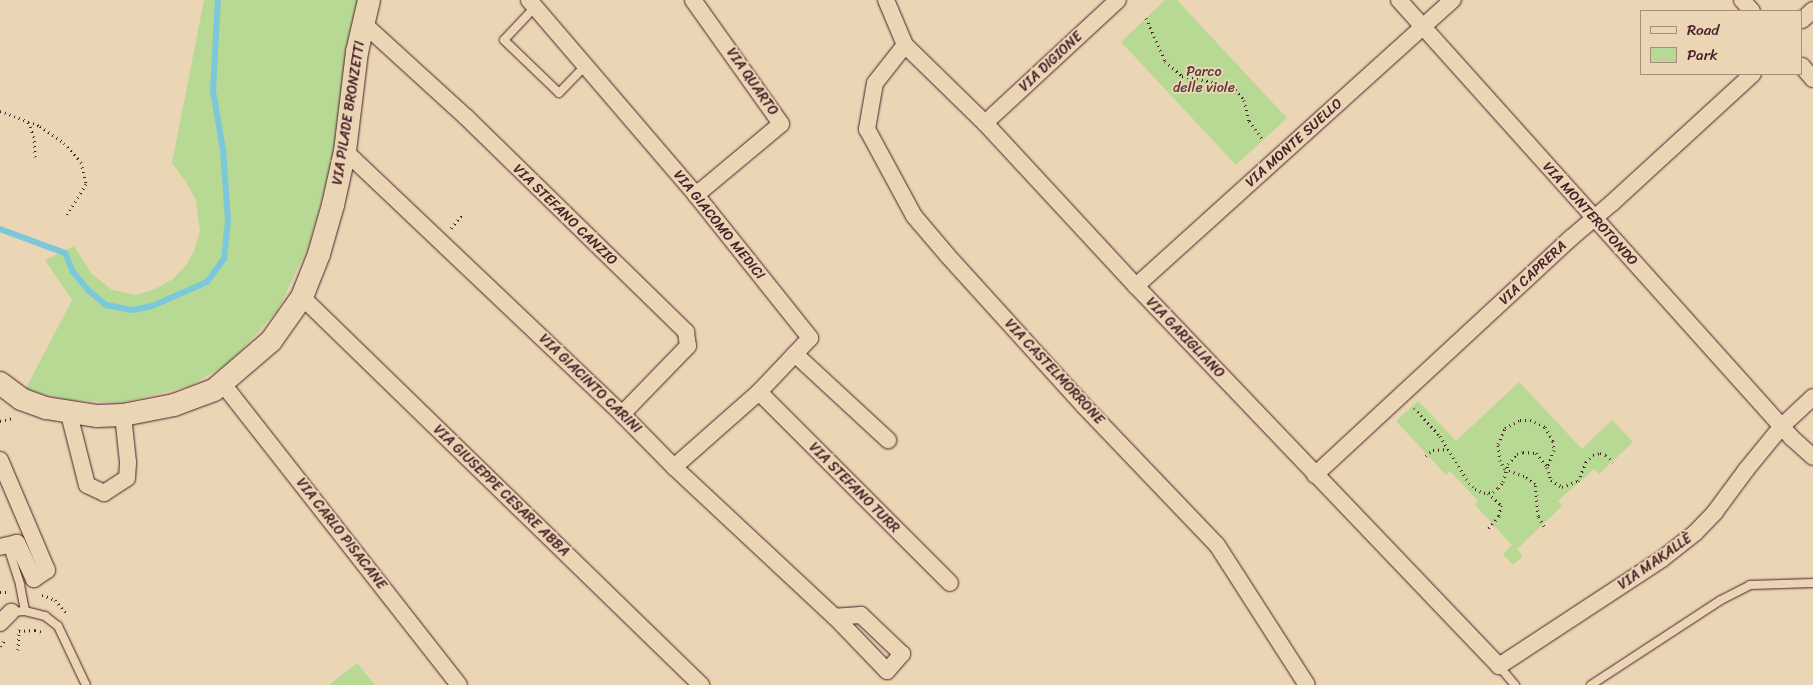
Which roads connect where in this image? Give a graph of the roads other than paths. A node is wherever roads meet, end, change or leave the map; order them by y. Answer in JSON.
{"nodes":[{"id":1,"x":369,"y":0,"type":"edge"},
{"id":2,"x":693,"y":0,"type":"edge"},
{"id":3,"x":886,"y":0,"type":"edge"},
{"id":4,"x":1118,"y":0,"type":"edge"},
{"id":5,"x":1399,"y":0,"type":"edge"},
{"id":6,"x":1452,"y":0,"type":"edge"},
{"id":7,"x":1742,"y":0,"type":"edge"},
{"id":8,"x":532,"y":4,"type":"edge"},
{"id":9,"x":1751,"y":10,"type":"edge"},
{"id":10,"x":1813,"y":10,"type":"edge"},
{"id":11,"x":1803,"y":19,"type":"edge"},
{"id":12,"x":364,"y":24,"type":"junction"},
{"id":13,"x":1423,"y":26,"type":"junction"},
{"id":14,"x":905,"y":45,"type":"junction"},
{"id":15,"x":585,"y":66,"type":"junction"},
{"id":16,"x":1803,"y":67,"type":"edge"},
{"id":17,"x":1752,"y":75,"type":"edge"},
{"id":18,"x":1813,"y":79,"type":"edge"},
{"id":19,"x":985,"y":124,"type":"junction"},
{"id":20,"x":345,"y":151,"type":"junction"},
{"id":21,"x":696,"y":195,"type":"junction"},
{"id":22,"x":1593,"y":218,"type":"junction"},
{"id":23,"x":1136,"y":286,"type":"junction"},
{"id":24,"x":302,"y":297,"type":"junction"},
{"id":25,"x":795,"y":354,"type":"junction"},
{"id":26,"x":0,"y":383,"type":"edge"},
{"id":27,"x":224,"y":384,"type":"junction"},
{"id":28,"x":759,"y":392,"type":"junction"},
{"id":29,"x":1813,"y":397,"type":"edge"},
{"id":30,"x":13,"y":407,"type":"edge"},
{"id":31,"x":69,"y":414,"type":"junction"},
{"id":32,"x":622,"y":414,"type":"junction"},
{"id":33,"x":123,"y":415,"type":"junction"},
{"id":34,"x":1782,"y":426,"type":"junction"},
{"id":35,"x":888,"y":440,"type":"dead end"},
{"id":36,"x":1813,"y":456,"type":"edge"},
{"id":37,"x":0,"y":460,"type":"edge"},
{"id":38,"x":674,"y":468,"type":"junction"},
{"id":39,"x":1315,"y":475,"type":"junction"},
{"id":40,"x":4,"y":547,"type":"edge"},
{"id":41,"x":950,"y":583,"type":"dead end"},
{"id":42,"x":1813,"y":583,"type":"edge"},
{"id":43,"x":9,"y":614,"type":"edge"},
{"id":44,"x":835,"y":618,"type":"dead end"},
{"id":45,"x":1499,"y":666,"type":"junction"},
{"id":46,"x":86,"y":685,"type":"edge"},
{"id":47,"x":459,"y":685,"type":"edge"},
{"id":48,"x":701,"y":685,"type":"edge"},
{"id":49,"x":1307,"y":685,"type":"edge"},
{"id":50,"x":1515,"y":685,"type":"edge"},
{"id":51,"x":1591,"y":685,"type":"edge"}],
"edges":[{"from":1,"to":12,"type":"main road","name":"VIA PILADE BRONZETTI"},
{"from":2,"to":21,"type":"street","name":"VIA QUARTO"},
{"from":3,"to":14,"type":"street","name":"VIA GARIGLIANO"},
{"from":4,"to":19,"type":"street","name":"VIA DIGIONE"},
{"from":5,"to":13,"type":"street","name":"VIA MONTEROTONDO"},
{"from":6,"to":13,"type":"street","name":"VIA MONTE SUELLO"},
{"from":7,"to":9,"type":"street"},
{"from":8,"to":15,"type":"street","name":"VIA GIACOMO MEDICI"},
{"from":8,"to":15,"type":"lane"},
{"from":10,"to":11,"type":"street"},
{"from":12,"to":20,"type":"main road","name":"VIA PILADE BRONZETTI"},
{"from":12,"to":32,"type":"street","name":"VIA STEFANO CANZIO"},
{"from":13,"to":22,"type":"street","name":"VIA MONTEROTONDO"},
{"from":13,"to":23,"type":"street","name":"VIA MONTE SUELLO"},
{"from":14,"to":19,"type":"street","name":"VIA GARIGLIANO"},
{"from":14,"to":49,"type":"street","name":"VIA CASTELMORRONE"},
{"from":15,"to":21,"type":"street","name":"VIA GIACOMO MEDICI"},
{"from":16,"to":18,"type":"street"},
{"from":17,"to":22,"type":"street","name":"VIA CAPRERA"},
{"from":19,"to":23,"type":"street","name":"VIA GARIGLIANO"},
{"from":20,"to":24,"type":"main road","name":"VIA PILADE BRONZETTI"},
{"from":20,"to":32,"type":"street","name":"VIA GIACINTO CARINI"},
{"from":21,"to":25,"type":"street","name":"VIA GIACOMO MEDICI"},
{"from":22,"to":34,"type":"street","name":"VIA MONTEROTONDO"},
{"from":22,"to":39,"type":"street","name":"VIA CAPRERA"},
{"from":23,"to":39,"type":"street","name":"VIA GARIGLIANO"},
{"from":24,"to":27,"type":"main road","name":"VIA PILADE BRONZETTI"},
{"from":24,"to":48,"type":"street","name":"VIA GIUSEPPE CESARE ABBA"},
{"from":25,"to":28,"type":"street"},
{"from":25,"to":35,"type":"street"},
{"from":26,"to":30,"type":"main road","name":"VIA PILADE BRONZETTI"},
{"from":27,"to":33,"type":"main road","name":"VIA PILADE BRONZETTI"},
{"from":27,"to":47,"type":"street","name":"VIA CARLO PISACANE"},
{"from":28,"to":38,"type":"street"},
{"from":28,"to":41,"type":"street","name":"VIA STEFANO TURR"},
{"from":29,"to":34,"type":"street","name":"VIA MAKALLÈ"},
{"from":30,"to":31,"type":"main road","name":"VIA PILADE BRONZETTI"},
{"from":31,"to":33,"type":"main road","name":"VIA PILADE BRONZETTI"},
{"from":31,"to":33,"type":"street"},
{"from":32,"to":38,"type":"street","name":"VIA GIACINTO CARINI"},
{"from":34,"to":36,"type":"street"},
{"from":34,"to":45,"type":"street","name":"VIA MAKALLÈ"},
{"from":37,"to":40,"type":"street"},
{"from":38,"to":44,"type":"street","name":"VIA GIACINTO CARINI"},
{"from":39,"to":45,"type":"street","name":"VIA GARIGLIANO"},
{"from":40,"to":43,"type":"lane"},
{"from":42,"to":51,"type":"lane"},
{"from":43,"to":46,"type":"lane"},
{"from":45,"to":50,"type":"lane"}]}
